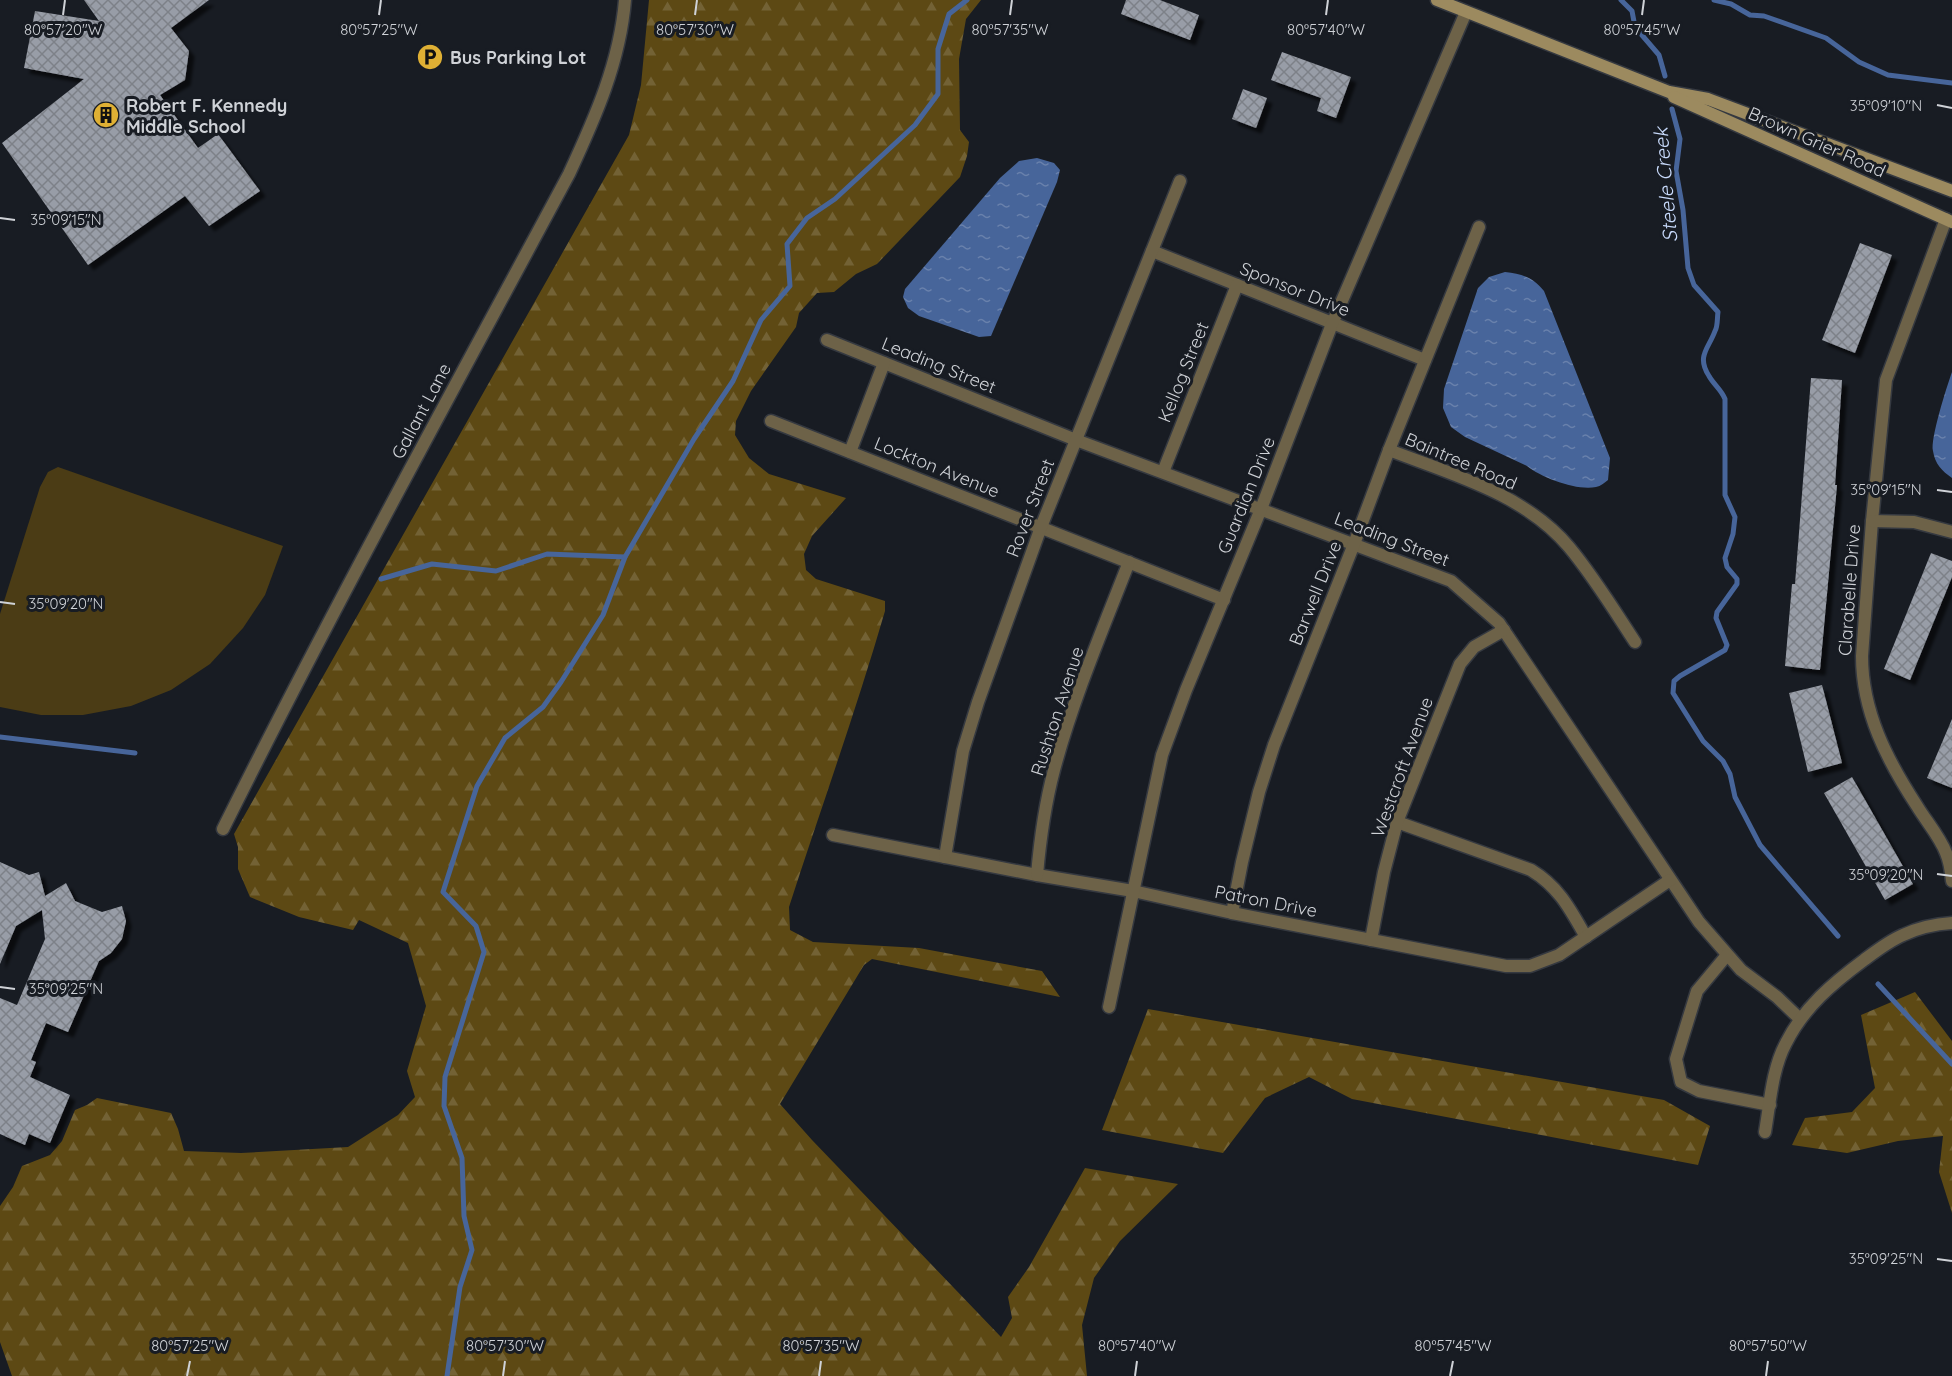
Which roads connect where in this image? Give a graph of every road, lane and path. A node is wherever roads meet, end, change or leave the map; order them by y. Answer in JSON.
{"nodes":[{"id":1,"x":625,"y":0,"type":"edge"},
{"id":2,"x":1437,"y":0,"type":"edge"},
{"id":3,"x":1466,"y":12,"type":"junction"},
{"id":4,"x":1669,"y":92,"type":"junction"},
{"id":5,"x":1180,"y":181,"type":"dead end"},
{"id":6,"x":1952,"y":191,"type":"edge"},
{"id":7,"x":1950,"y":219,"type":"edge"},
{"id":8,"x":1479,"y":227,"type":"dead end"},
{"id":9,"x":1152,"y":251,"type":"junction"},
{"id":10,"x":1237,"y":285,"type":"junction"},
{"id":11,"x":1332,"y":324,"type":"junction"},
{"id":12,"x":827,"y":340,"type":"dead end"},
{"id":13,"x":1425,"y":360,"type":"junction"},
{"id":14,"x":884,"y":363,"type":"junction"},
{"id":15,"x":771,"y":421,"type":"dead end"},
{"id":16,"x":1076,"y":440,"type":"junction"},
{"id":17,"x":1389,"y":450,"type":"junction"},
{"id":18,"x":850,"y":452,"type":"junction"},
{"id":19,"x":1163,"y":472,"type":"junction"},
{"id":20,"x":1261,"y":509,"type":"junction"},
{"id":21,"x":1872,"y":521,"type":"junction"},
{"id":22,"x":1041,"y":527,"type":"junction"},
{"id":23,"x":1952,"y":532,"type":"edge"},
{"id":24,"x":1354,"y":544,"type":"junction"},
{"id":25,"x":1129,"y":562,"type":"junction"},
{"id":26,"x":1224,"y":600,"type":"junction"},
{"id":27,"x":1504,"y":630,"type":"junction"},
{"id":28,"x":1635,"y":642,"type":"dead end"},
{"id":29,"x":1397,"y":822,"type":"junction"},
{"id":30,"x":223,"y":829,"type":"dead end"},
{"id":31,"x":1952,"y":834,"type":"edge"},
{"id":32,"x":833,"y":835,"type":"dead end"},
{"id":33,"x":1941,"y":843,"type":"junction"},
{"id":34,"x":945,"y":857,"type":"junction"},
{"id":35,"x":1037,"y":875,"type":"junction"},
{"id":36,"x":1670,"y":880,"type":"junction"},
{"id":37,"x":1952,"y":880,"type":"edge"},
{"id":38,"x":1133,"y":891,"type":"junction"},
{"id":39,"x":1232,"y":913,"type":"junction"},
{"id":40,"x":1952,"y":923,"type":"edge"},
{"id":41,"x":1586,"y":937,"type":"junction"},
{"id":42,"x":1371,"y":940,"type":"junction"},
{"id":43,"x":1727,"y":956,"type":"junction"},
{"id":44,"x":1109,"y":1007,"type":"dead end"},
{"id":45,"x":1800,"y":1019,"type":"junction"},
{"id":46,"x":1770,"y":1105,"type":"junction"},
{"id":47,"x":1766,"y":1132,"type":"dead end"}],
"edges":[{"from":1,"to":30,"type":"street","name":"Gallant Lane"},
{"from":2,"to":3,"type":"main road","name":"Brown Grier Road"},
{"from":3,"to":4,"type":"main road","name":"Brown Grier Road"},
{"from":3,"to":11,"type":"street","name":"Guardian Drive"},
{"from":4,"to":6,"type":"main road","name":"Brown Grier Road"},
{"from":4,"to":7,"type":"main road","name":"Brown Grier Road"},
{"from":5,"to":9,"type":"street","name":"Rover Street"},
{"from":7,"to":21,"type":"street","name":"Clarabelle Drive"},
{"from":8,"to":13,"type":"street","name":"Barwell Drive"},
{"from":9,"to":10,"type":"street","name":"Sponsor Drive"},
{"from":9,"to":16,"type":"street","name":"Rover Street"},
{"from":10,"to":11,"type":"street","name":"Sponsor Drive"},
{"from":10,"to":19,"type":"street","name":"Kellog Street"},
{"from":11,"to":13,"type":"street","name":"Sponsor Drive"},
{"from":11,"to":20,"type":"street","name":"Guardian Drive"},
{"from":12,"to":14,"type":"street","name":"Leading Street"},
{"from":13,"to":17,"type":"street","name":"Barwell Drive"},
{"from":14,"to":16,"type":"street","name":"Leading Street"},
{"from":14,"to":18,"type":"street"},
{"from":15,"to":18,"type":"street","name":"Lockton Avenue"},
{"from":16,"to":19,"type":"street","name":"Leading Street"},
{"from":16,"to":22,"type":"street","name":"Rover Street"},
{"from":17,"to":24,"type":"street","name":"Barwell Drive"},
{"from":17,"to":28,"type":"street","name":"Baintree Road"},
{"from":18,"to":22,"type":"street","name":"Lockton Avenue"},
{"from":19,"to":20,"type":"street","name":"Leading Street"},
{"from":20,"to":24,"type":"street","name":"Leading Street"},
{"from":20,"to":26,"type":"street","name":"Guardian Drive"},
{"from":21,"to":23,"type":"street"},
{"from":21,"to":33,"type":"street","name":"Clarabelle Drive"},
{"from":22,"to":25,"type":"street","name":"Lockton Avenue"},
{"from":22,"to":34,"type":"street","name":"Rover Street"},
{"from":24,"to":27,"type":"street","name":"Leading Street"},
{"from":24,"to":39,"type":"street","name":"Barwell Drive"},
{"from":25,"to":26,"type":"street","name":"Lockton Avenue"},
{"from":25,"to":35,"type":"street","name":"Rushton Avenue"},
{"from":26,"to":38,"type":"street","name":"Guardian Drive"},
{"from":27,"to":29,"type":"street","name":"Westcroft Avenue"},
{"from":27,"to":36,"type":"street","name":"Leading Street"},
{"from":29,"to":41,"type":"street"},
{"from":29,"to":42,"type":"street","name":"Westcroft Avenue"},
{"from":31,"to":33,"type":"street"},
{"from":32,"to":34,"type":"street","name":"Patron Drive"},
{"from":33,"to":37,"type":"street","name":"Clarabelle Drive"},
{"from":34,"to":35,"type":"street","name":"Patron Drive"},
{"from":35,"to":38,"type":"street","name":"Patron Drive"},
{"from":36,"to":41,"type":"street","name":"Patron Drive"},
{"from":36,"to":43,"type":"street","name":"Leading Street"},
{"from":38,"to":39,"type":"street","name":"Patron Drive"},
{"from":38,"to":44,"type":"street","name":"Guardian Drive"},
{"from":39,"to":42,"type":"street","name":"Patron Drive"},
{"from":40,"to":45,"type":"street"},
{"from":41,"to":42,"type":"street","name":"Patron Drive"},
{"from":43,"to":45,"type":"street","name":"Leading Street"},
{"from":43,"to":46,"type":"street"},
{"from":45,"to":46,"type":"street"},
{"from":46,"to":47,"type":"street"}]}
